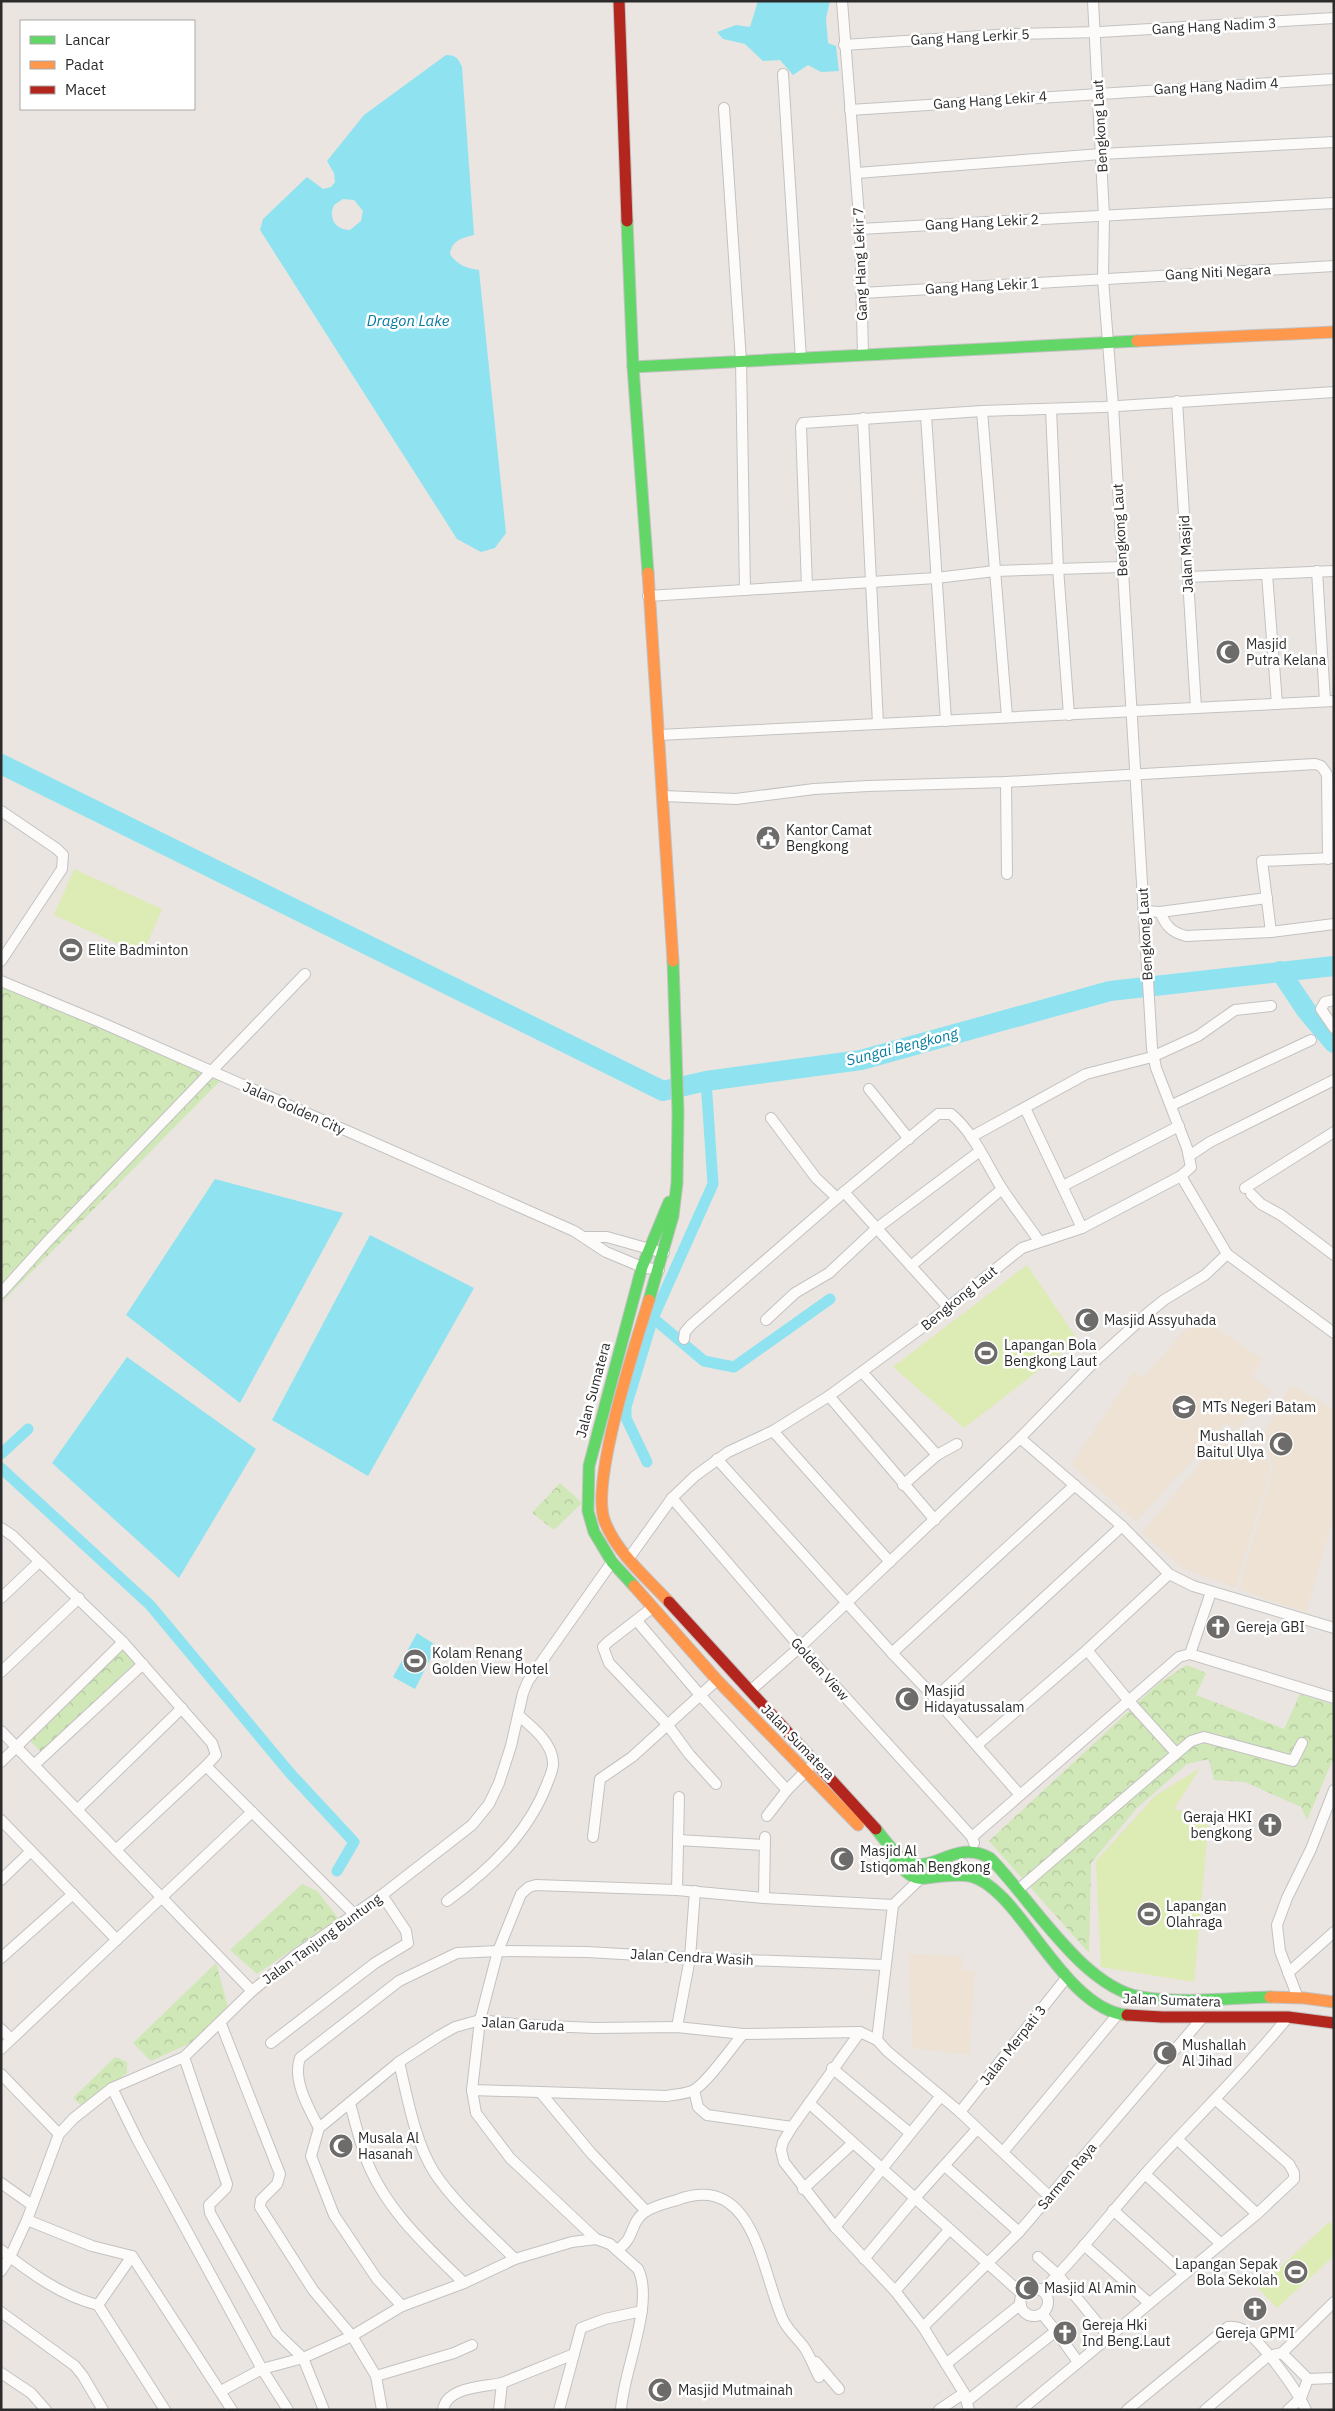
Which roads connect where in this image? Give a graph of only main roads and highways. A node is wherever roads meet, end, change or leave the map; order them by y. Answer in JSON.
{"nodes":[{"id":1,"x":619,"y":1,"type":"edge"},
{"id":2,"x":1334,"y":332,"type":"edge"},
{"id":3,"x":633,"y":367,"type":"junction"},
{"id":4,"x":677,"y":1183,"type":"junction"},
{"id":5,"x":810,"y":1767,"type":"junction"},
{"id":6,"x":1164,"y":2001,"type":"junction"},
{"id":7,"x":1334,"y":2002,"type":"edge"},
{"id":8,"x":1162,"y":2017,"type":"junction"},
{"id":9,"x":1334,"y":2023,"type":"edge"}],
"edges":[{"from":1,"to":3,"type":"main road","name":"Jalan Sumatera"},
{"from":2,"to":3,"type":"main road"},
{"from":3,"to":4,"type":"main road","name":"Jalan Sumatera"},
{"from":4,"to":5,"type":"main road","name":"Jalan Sumatera"},
{"from":4,"to":5,"type":"main road","name":"Jalan Sumatera"},
{"from":5,"to":6,"type":"main road","name":"Jalan Sumatera"},
{"from":5,"to":8,"type":"main road","name":"Jalan Sumatera"},
{"from":6,"to":7,"type":"main road","name":"Jalan Sumatera"},
{"from":6,"to":8,"type":"main road"},
{"from":8,"to":9,"type":"main road","name":"Jalan Sumatera"}]}
